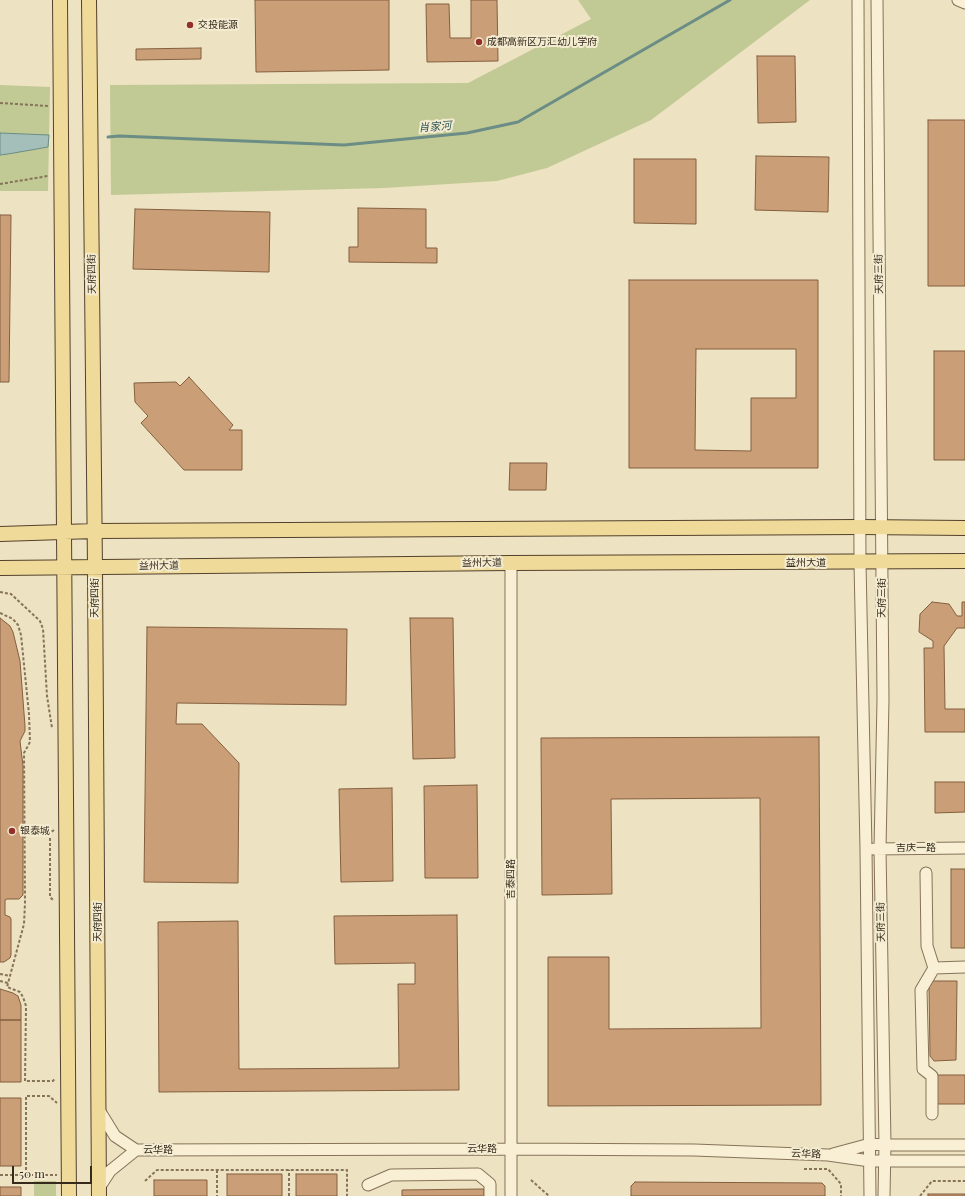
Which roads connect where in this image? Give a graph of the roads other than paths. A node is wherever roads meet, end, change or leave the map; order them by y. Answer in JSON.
{"nodes":[{"id":1,"x":60,"y":0,"type":"edge"},
{"id":2,"x":89,"y":0,"type":"edge"},
{"id":3,"x":858,"y":0,"type":"edge"},
{"id":4,"x":876,"y":0,"type":"edge"},
{"id":5,"x":958,"y":0,"type":"edge"},
{"id":6,"x":965,"y":3,"type":"edge"},
{"id":7,"x":860,"y":527,"type":"junction"},
{"id":8,"x":882,"y":527,"type":"junction"},
{"id":9,"x":965,"y":528,"type":"edge"},
{"id":10,"x":64,"y":532,"type":"junction"},
{"id":11,"x":95,"y":532,"type":"junction"},
{"id":12,"x":0,"y":534,"type":"edge"},
{"id":13,"x":882,"y":561,"type":"junction"},
{"id":14,"x":965,"y":561,"type":"edge"},
{"id":15,"x":860,"y":562,"type":"junction"},
{"id":16,"x":511,"y":563,"type":"junction"},
{"id":17,"x":95,"y":567,"type":"junction"},
{"id":18,"x":0,"y":568,"type":"edge"},
{"id":19,"x":64,"y":568,"type":"junction"},
{"id":20,"x":880,"y":848,"type":"junction"},
{"id":21,"x":965,"y":848,"type":"edge"},
{"id":22,"x":866,"y":849,"type":"junction"},
{"id":23,"x":926,"y":873,"type":"dead end"},
{"id":24,"x":965,"y":967,"type":"edge"},
{"id":25,"x":934,"y":968,"type":"junction"},
{"id":26,"x":99,"y":1110,"type":"junction"},
{"id":27,"x":932,"y":1114,"type":"dead end"},
{"id":28,"x":870,"y":1144,"type":"junction"},
{"id":29,"x":885,"y":1145,"type":"junction"},
{"id":30,"x":965,"y":1145,"type":"edge"},
{"id":31,"x":511,"y":1149,"type":"junction"},
{"id":32,"x":136,"y":1150,"type":"junction"},
{"id":33,"x":828,"y":1155,"type":"junction"},
{"id":34,"x":965,"y":1161,"type":"edge"},
{"id":35,"x":870,"y":1162,"type":"junction"},
{"id":36,"x":884,"y":1162,"type":"junction"},
{"id":37,"x":368,"y":1185,"type":"dead end"},
{"id":38,"x":99,"y":1192,"type":"edge"},
{"id":39,"x":69,"y":1196,"type":"edge"},
{"id":40,"x":490,"y":1196,"type":"edge"},
{"id":41,"x":511,"y":1196,"type":"edge"},
{"id":42,"x":870,"y":1196,"type":"edge"},
{"id":43,"x":884,"y":1196,"type":"edge"}],
"edges":[{"from":1,"to":10,"type":"main road"},
{"from":2,"to":11,"type":"main road","name":"天府四街"},
{"from":3,"to":7,"type":"street","name":"天府三街"},
{"from":4,"to":8,"type":"street","name":"天府三街"},
{"from":5,"to":6,"type":"street"},
{"from":7,"to":8,"type":"main road"},
{"from":7,"to":11,"type":"main road"},
{"from":7,"to":15,"type":"street","name":"天府三街"},
{"from":8,"to":9,"type":"main road"},
{"from":8,"to":13,"type":"street","name":"天府三街"},
{"from":10,"to":11,"type":"main road"},
{"from":10,"to":12,"type":"main road"},
{"from":10,"to":19,"type":"main road"},
{"from":11,"to":17,"type":"main road","name":"天府四街"},
{"from":13,"to":14,"type":"main road","name":"益州大道"},
{"from":13,"to":15,"type":"main road","name":"益州大道"},
{"from":13,"to":20,"type":"street","name":"天府三街"},
{"from":15,"to":16,"type":"main road","name":"益州大道"},
{"from":15,"to":22,"type":"street","name":"天府三街"},
{"from":16,"to":17,"type":"main road","name":"益州大道"},
{"from":16,"to":31,"type":"street","name":"吉泰四路"},
{"from":17,"to":19,"type":"main road","name":"益州大道"},
{"from":17,"to":26,"type":"main road","name":"天府四街"},
{"from":18,"to":19,"type":"main road","name":"益州大道"},
{"from":19,"to":39,"type":"main road"},
{"from":20,"to":21,"type":"street","name":"吉庆一路"},
{"from":20,"to":22,"type":"street","name":"吉庆一路"},
{"from":20,"to":29,"type":"street","name":"天府三街"},
{"from":22,"to":28,"type":"street","name":"天府三街"},
{"from":23,"to":25,"type":"street"},
{"from":24,"to":25,"type":"street"},
{"from":25,"to":27,"type":"street"},
{"from":26,"to":32,"type":"street","name":"云华路"},
{"from":26,"to":38,"type":"main road","name":"天府四街"},
{"from":28,"to":29,"type":"street","name":"云华路"},
{"from":28,"to":33,"type":"street","name":"云华路"},
{"from":28,"to":35,"type":"street","name":"天府三街"},
{"from":29,"to":30,"type":"street","name":"云华路"},
{"from":29,"to":36,"type":"street","name":"天府三街"},
{"from":31,"to":32,"type":"street","name":"云华路"},
{"from":31,"to":33,"type":"street","name":"云华路"},
{"from":31,"to":41,"type":"street","name":"吉泰四路"},
{"from":32,"to":38,"type":"street","name":"云华路"},
{"from":33,"to":35,"type":"street","name":"云华路"},
{"from":34,"to":36,"type":"street","name":"云华路"},
{"from":35,"to":36,"type":"street","name":"云华路"},
{"from":35,"to":42,"type":"street","name":"天府三街"},
{"from":36,"to":43,"type":"street","name":"天府三街"},
{"from":37,"to":40,"type":"street"}]}
